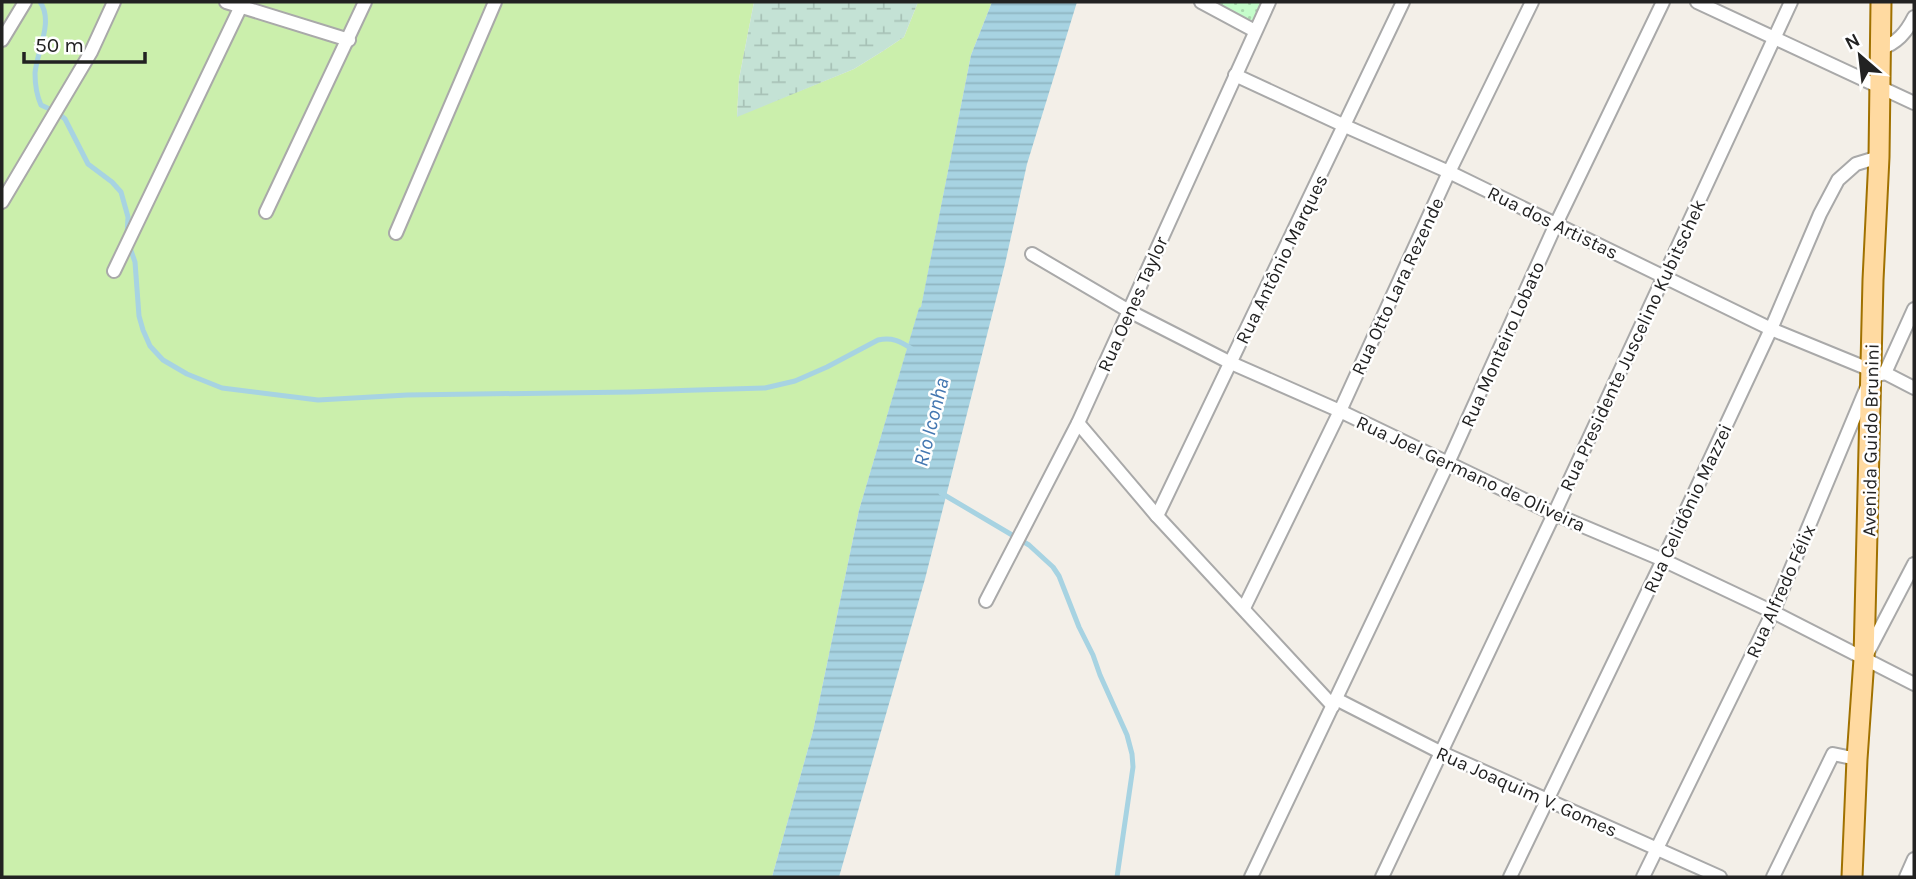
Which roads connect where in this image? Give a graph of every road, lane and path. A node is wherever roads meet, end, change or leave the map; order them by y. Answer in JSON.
{"nodes":[{"id":1,"x":25,"y":2,"type":"edge"},
{"id":2,"x":114,"y":2,"type":"edge"},
{"id":3,"x":226,"y":2,"type":"edge"},
{"id":4,"x":365,"y":2,"type":"edge"},
{"id":5,"x":495,"y":2,"type":"edge"},
{"id":6,"x":1201,"y":2,"type":"edge"},
{"id":7,"x":1269,"y":2,"type":"edge"},
{"id":8,"x":1403,"y":2,"type":"edge"},
{"id":9,"x":1532,"y":2,"type":"edge"},
{"id":10,"x":1663,"y":2,"type":"edge"},
{"id":11,"x":1697,"y":2,"type":"edge"},
{"id":12,"x":1791,"y":2,"type":"edge"},
{"id":13,"x":1881,"y":2,"type":"edge"},
{"id":14,"x":242,"y":4,"type":"edge"},
{"id":15,"x":1914,"y":17,"type":"edge"},
{"id":16,"x":1255,"y":31,"type":"junction"},
{"id":17,"x":1775,"y":38,"type":"junction"},
{"id":18,"x":2,"y":40,"type":"edge"},
{"id":19,"x":349,"y":40,"type":"junction"},
{"id":20,"x":1880,"y":49,"type":"junction"},
{"id":21,"x":1235,"y":75,"type":"junction"},
{"id":22,"x":1880,"y":86,"type":"junction"},
{"id":23,"x":1914,"y":103,"type":"edge"},
{"id":24,"x":1345,"y":126,"type":"junction"},
{"id":25,"x":1879,"y":157,"type":"junction"},
{"id":26,"x":1449,"y":172,"type":"junction"},
{"id":27,"x":2,"y":202,"type":"edge"},
{"id":28,"x":266,"y":212,"type":"dead end"},
{"id":29,"x":1556,"y":224,"type":"junction"},
{"id":30,"x":396,"y":233,"type":"dead end"},
{"id":31,"x":1032,"y":254,"type":"dead end"},
{"id":32,"x":114,"y":271,"type":"dead end"},
{"id":33,"x":1664,"y":277,"type":"junction"},
{"id":34,"x":1914,"y":309,"type":"edge"},
{"id":35,"x":1129,"y":312,"type":"junction"},
{"id":36,"x":1771,"y":328,"type":"junction"},
{"id":37,"x":1231,"y":363,"type":"junction"},
{"id":38,"x":1876,"y":374,"type":"junction"},
{"id":39,"x":1914,"y":388,"type":"edge"},
{"id":40,"x":1340,"y":411,"type":"junction"},
{"id":41,"x":1078,"y":423,"type":"junction"},
{"id":42,"x":1448,"y":463,"type":"junction"},
{"id":43,"x":1554,"y":514,"type":"junction"},
{"id":44,"x":1157,"y":516,"type":"junction"},
{"id":45,"x":1663,"y":561,"type":"junction"},
{"id":46,"x":1914,"y":564,"type":"edge"},
{"id":47,"x":986,"y":601,"type":"dead end"},
{"id":48,"x":1244,"y":608,"type":"junction"},
{"id":49,"x":1773,"y":612,"type":"junction"},
{"id":50,"x":1864,"y":659,"type":"junction"},
{"id":51,"x":1914,"y":684,"type":"edge"},
{"id":52,"x":1334,"y":703,"type":"junction"},
{"id":53,"x":1440,"y":752,"type":"junction"},
{"id":54,"x":1857,"y":760,"type":"junction"},
{"id":55,"x":1546,"y":800,"type":"junction"},
{"id":56,"x":1656,"y":849,"type":"junction"},
{"id":57,"x":1914,"y":859,"type":"edge"},
{"id":58,"x":1251,"y":877,"type":"edge"},
{"id":59,"x":1382,"y":877,"type":"edge"},
{"id":60,"x":1510,"y":877,"type":"edge"},
{"id":61,"x":1643,"y":877,"type":"edge"},
{"id":62,"x":1720,"y":877,"type":"edge"},
{"id":63,"x":1773,"y":877,"type":"edge"},
{"id":64,"x":1852,"y":877,"type":"edge"},
{"id":65,"x":1906,"y":877,"type":"edge"}],
"edges":[{"from":1,"to":18,"type":"street"},
{"from":2,"to":27,"type":"street"},
{"from":3,"to":14,"type":"street"},
{"from":4,"to":19,"type":"street"},
{"from":5,"to":30,"type":"street"},
{"from":6,"to":16,"type":"street"},
{"from":7,"to":16,"type":"street","name":"Rua Oenes Taylor"},
{"from":8,"to":24,"type":"street","name":"Rua Antônio Marques"},
{"from":9,"to":26,"type":"street","name":"Rua Otto Lara Rezende"},
{"from":10,"to":29,"type":"street","name":"Rua Monteiro Lobato"},
{"from":11,"to":17,"type":"street"},
{"from":12,"to":17,"type":"street","name":"Rua Presidente Juscelino Kubitschek"},
{"from":13,"to":20,"type":"main road","name":"Avenida Guido Brunini"},
{"from":14,"to":19,"type":"street"},
{"from":14,"to":32,"type":"street"},
{"from":15,"to":20,"type":"street"},
{"from":16,"to":21,"type":"street","name":"Rua Oenes Taylor"},
{"from":17,"to":22,"type":"street"},
{"from":17,"to":33,"type":"street","name":"Rua Presidente Juscelino Kubitschek"},
{"from":19,"to":28,"type":"street"},
{"from":20,"to":22,"type":"main road","name":"Avenida Guido Brunini"},
{"from":21,"to":24,"type":"street","name":"Rua dos Artistas"},
{"from":21,"to":35,"type":"street","name":"Rua Oenes Taylor"},
{"from":22,"to":23,"type":"street"},
{"from":22,"to":25,"type":"main road","name":"Avenida Guido Brunini"},
{"from":24,"to":26,"type":"street","name":"Rua dos Artistas"},
{"from":24,"to":37,"type":"street","name":"Rua Antônio Marques"},
{"from":25,"to":36,"type":"street","name":"Rua Celidônio Mazzei"},
{"from":25,"to":38,"type":"main road","name":"Avenida Guido Brunini"},
{"from":26,"to":29,"type":"street","name":"Rua dos Artistas"},
{"from":26,"to":40,"type":"street","name":"Rua Otto Lara Rezende"},
{"from":29,"to":33,"type":"street","name":"Rua dos Artistas"},
{"from":29,"to":42,"type":"street","name":"Rua Monteiro Lobato"},
{"from":31,"to":35,"type":"street","name":"Rua Joel Germano de Oliveira"},
{"from":33,"to":36,"type":"street","name":"Rua dos Artistas"},
{"from":33,"to":43,"type":"street","name":"Rua Presidente Juscelino Kubitschek"},
{"from":34,"to":38,"type":"street","name":"Rua Alfredo Félix"},
{"from":35,"to":37,"type":"street","name":"Rua Joel Germano de Oliveira"},
{"from":35,"to":41,"type":"street","name":"Rua Oenes Taylor"},
{"from":36,"to":38,"type":"street","name":"Rua dos Artistas"},
{"from":36,"to":45,"type":"street","name":"Rua Celidônio Mazzei"},
{"from":37,"to":40,"type":"street","name":"Rua Joel Germano de Oliveira"},
{"from":37,"to":44,"type":"street","name":"Rua Antônio Marques"},
{"from":38,"to":39,"type":"street","name":"Rua dos Artistas"},
{"from":38,"to":49,"type":"street","name":"Rua Alfredo Félix"},
{"from":38,"to":50,"type":"main road","name":"Avenida Guido Brunini"},
{"from":40,"to":42,"type":"street","name":"Rua Joel Germano de Oliveira"},
{"from":40,"to":48,"type":"street","name":"Rua Otto Lara Rezende"},
{"from":41,"to":44,"type":"street","name":"Rua Joaquim V. Gomes"},
{"from":41,"to":47,"type":"street","name":"Rua Oenes Taylor"},
{"from":42,"to":43,"type":"street","name":"Rua Joel Germano de Oliveira"},
{"from":42,"to":52,"type":"street","name":"Rua Monteiro Lobato"},
{"from":43,"to":45,"type":"street","name":"Rua Joel Germano de Oliveira"},
{"from":43,"to":53,"type":"street","name":"Rua Presidente Juscelino Kubitschek"},
{"from":44,"to":48,"type":"street","name":"Rua Joaquim V. Gomes"},
{"from":45,"to":49,"type":"street","name":"Rua Joel Germano de Oliveira"},
{"from":45,"to":55,"type":"street","name":"Rua Celidônio Mazzei"},
{"from":46,"to":50,"type":"street"},
{"from":48,"to":52,"type":"street","name":"Rua Joaquim V. Gomes"},
{"from":49,"to":50,"type":"street","name":"Rua Joel Germano de Oliveira"},
{"from":49,"to":56,"type":"street","name":"Rua Alfredo Félix"},
{"from":50,"to":51,"type":"street","name":"Rua Joel Germano de Oliveira"},
{"from":50,"to":54,"type":"main road","name":"Avenida Guido Brunini"},
{"from":52,"to":53,"type":"street","name":"Rua Joaquim V. Gomes"},
{"from":52,"to":58,"type":"street","name":"Rua Monteiro Lobato"},
{"from":53,"to":55,"type":"street","name":"Rua Joaquim V. Gomes"},
{"from":53,"to":59,"type":"street","name":"Rua Presidente Juscelino Kubitschek"},
{"from":54,"to":63,"type":"street"},
{"from":54,"to":64,"type":"main road","name":"Avenida Guido Brunini"},
{"from":55,"to":56,"type":"street","name":"Rua Joaquim V. Gomes"},
{"from":55,"to":60,"type":"street","name":"Rua Celidônio Mazzei"},
{"from":56,"to":61,"type":"street","name":"Rua Alfredo Félix"},
{"from":56,"to":62,"type":"street","name":"Rua Joaquim V. Gomes"},
{"from":57,"to":65,"type":"street"}]}
